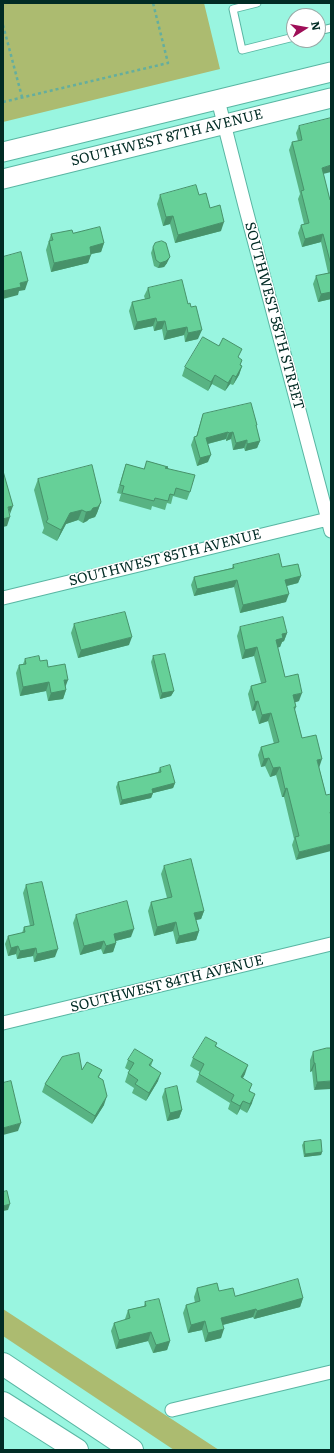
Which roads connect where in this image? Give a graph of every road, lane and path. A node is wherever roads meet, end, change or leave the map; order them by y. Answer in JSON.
{"nodes":[{"id":1,"x":153,"y":3,"type":"edge"},
{"id":2,"x":257,"y":3,"type":"edge"},
{"id":3,"x":3,"y":25,"type":"edge"},
{"id":4,"x":286,"y":39,"type":"edge"},
{"id":5,"x":331,"y":72,"type":"edge"},
{"id":6,"x":22,"y":98,"type":"junction"},
{"id":7,"x":331,"y":98,"type":"edge"},
{"id":8,"x":218,"y":100,"type":"junction"},
{"id":9,"x":3,"y":102,"type":"edge"},
{"id":10,"x":224,"y":124,"type":"junction"},
{"id":11,"x":10,"y":151,"type":"edge"},
{"id":12,"x":22,"y":174,"type":"junction"},
{"id":13,"x":3,"y":178,"type":"edge"},
{"id":14,"x":329,"y":525,"type":"edge"},
{"id":15,"x":3,"y":598,"type":"edge"},
{"id":16,"x":331,"y":944,"type":"edge"},
{"id":17,"x":3,"y":1023,"type":"edge"},
{"id":18,"x":3,"y":1364,"type":"edge"},
{"id":19,"x":331,"y":1372,"type":"edge"},
{"id":20,"x":3,"y":1403,"type":"edge"},
{"id":21,"x":172,"y":1410,"type":"dead end"},
{"id":22,"x":77,"y":1450,"type":"edge"},
{"id":23,"x":132,"y":1450,"type":"edge"}],
"edges":[{"from":1,"to":6,"type":"path"},
{"from":2,"to":4,"type":"lane"},
{"from":3,"to":6,"type":"path"},
{"from":5,"to":8,"type":"main road","name":"SOUTHWEST 87TH AVENUE"},
{"from":6,"to":9,"type":"path"},
{"from":7,"to":10,"type":"main road","name":"SOUTHWEST 87TH AVENUE"},
{"from":8,"to":10,"type":"street","name":"SOUTHWEST 58TH STREET"},
{"from":8,"to":11,"type":"main road","name":"SOUTHWEST 87TH AVENUE"},
{"from":10,"to":12,"type":"main road","name":"SOUTHWEST 87TH AVENUE"},
{"from":10,"to":14,"type":"street","name":"SOUTHWEST 58TH STREET"},
{"from":11,"to":12,"type":"main road"},
{"from":12,"to":13,"type":"main road","name":"SOUTHWEST 87TH AVENUE"},
{"from":14,"to":15,"type":"street","name":"SOUTHWEST 85TH AVENUE"},
{"from":16,"to":17,"type":"street","name":"SOUTHWEST 84TH AVENUE"},
{"from":18,"to":23,"type":"highway"},
{"from":19,"to":21,"type":"street"},
{"from":20,"to":22,"type":"highway"}]}
